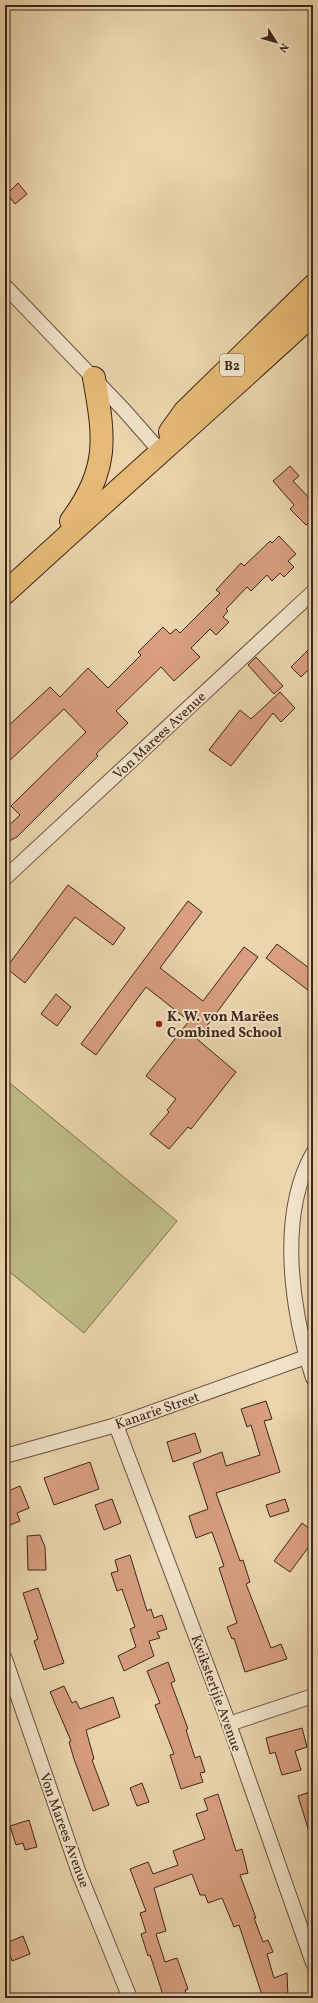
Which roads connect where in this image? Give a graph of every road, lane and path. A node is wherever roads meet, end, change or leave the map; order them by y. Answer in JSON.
{"nodes":[{"id":1,"x":5,"y":286,"type":"edge"},
{"id":2,"x":313,"y":286,"type":"edge"},
{"id":3,"x":313,"y":314,"type":"edge"},
{"id":4,"x":94,"y":378,"type":"junction"},
{"id":5,"x":160,"y":451,"type":"junction"},
{"id":6,"x":45,"y":556,"type":"junction"},
{"id":7,"x":313,"y":592,"type":"edge"},
{"id":8,"x":5,"y":593,"type":"edge"},
{"id":9,"x":5,"y":878,"type":"edge"},
{"id":10,"x":313,"y":1153,"type":"edge"},
{"id":11,"x":306,"y":1357,"type":"junction"},
{"id":12,"x":313,"y":1378,"type":"edge"},
{"id":13,"x":116,"y":1425,"type":"junction"},
{"id":14,"x":5,"y":1456,"type":"edge"},
{"id":15,"x":5,"y":1659,"type":"edge"},
{"id":16,"x":313,"y":1696,"type":"edge"},
{"id":17,"x":229,"y":1724,"type":"junction"},
{"id":18,"x":313,"y":1963,"type":"edge"},
{"id":19,"x":130,"y":1998,"type":"edge"}],
"edges":[{"from":1,"to":4,"type":"street"},
{"from":2,"to":5,"type":"highway","number":"B2"},
{"from":3,"to":5,"type":"highway","number":"B2"},
{"from":4,"to":5,"type":"street"},
{"from":4,"to":6,"type":"highway"},
{"from":5,"to":6,"type":"highway","number":"B2"},
{"from":6,"to":8,"type":"highway","number":"B2"},
{"from":7,"to":9,"type":"street","name":"Von Marees Avenue"},
{"from":10,"to":11,"type":"street"},
{"from":11,"to":12,"type":"street"},
{"from":11,"to":13,"type":"street","name":"Kanarie Street"},
{"from":13,"to":14,"type":"street","name":"Kanarie Street"},
{"from":13,"to":17,"type":"street","name":"Kwikstertjie Avenue"},
{"from":15,"to":19,"type":"street","name":"Von Marees Avenue"},
{"from":16,"to":17,"type":"street"},
{"from":17,"to":18,"type":"street","name":"Kwikstertjie Avenue"}]}
